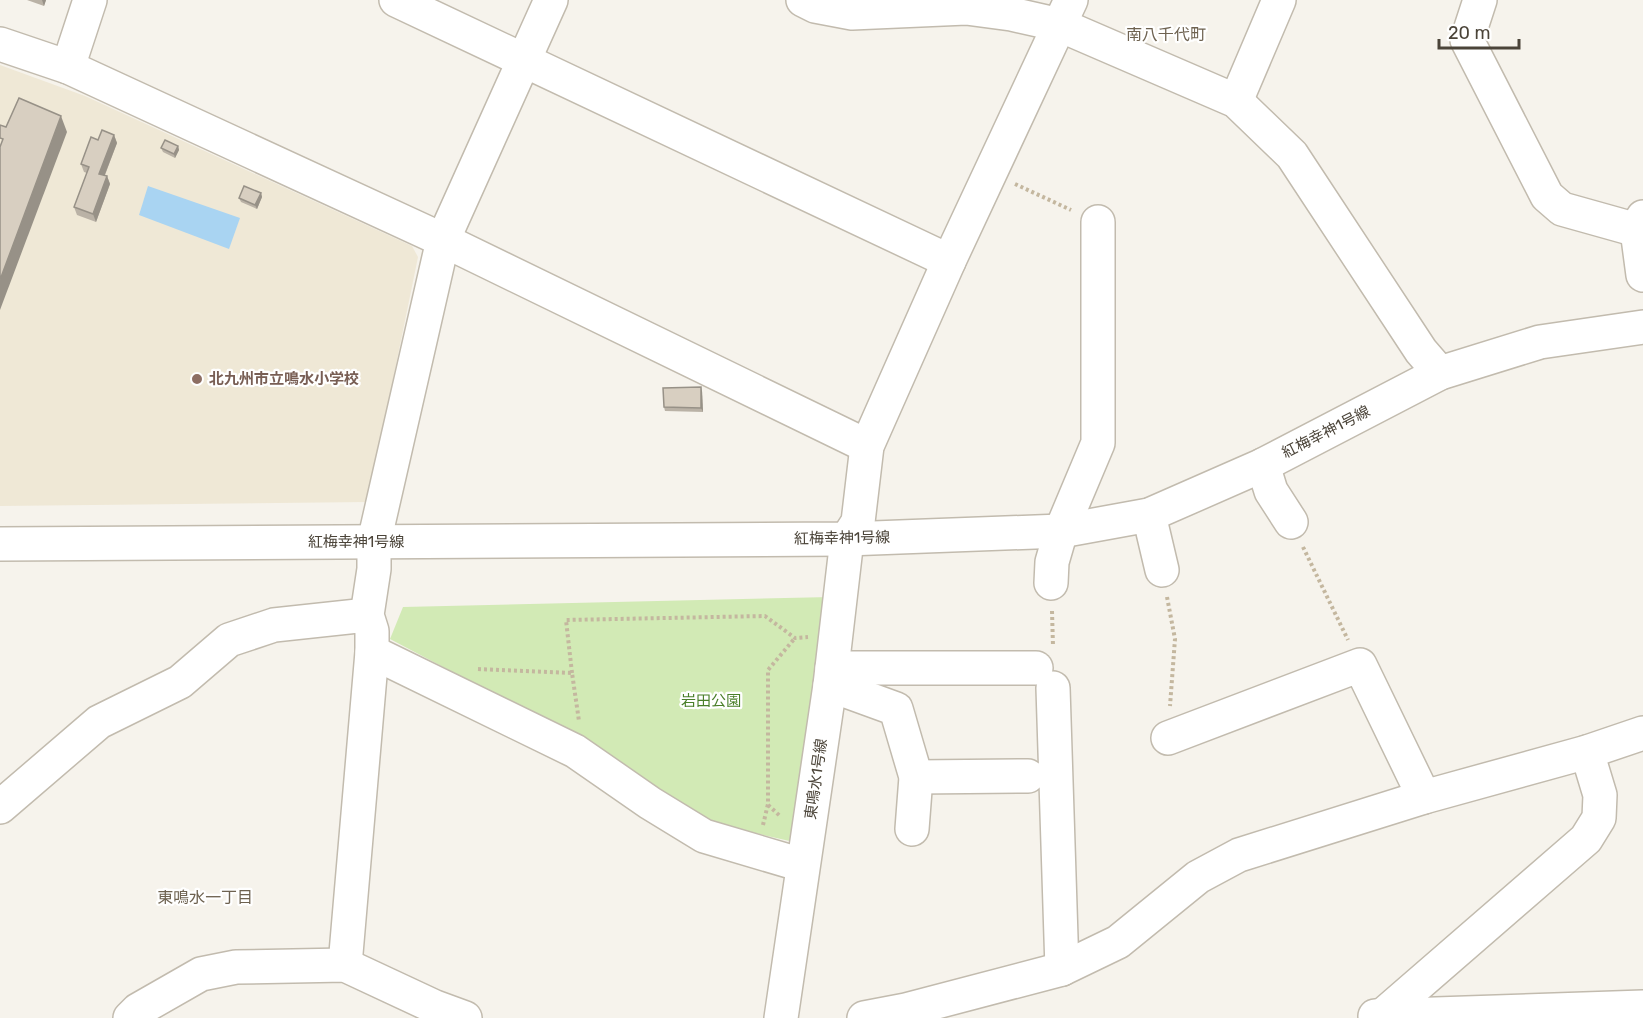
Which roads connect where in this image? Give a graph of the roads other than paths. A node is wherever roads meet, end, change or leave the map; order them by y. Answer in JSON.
{"nodes":[{"id":1,"x":90,"y":0,"type":"edge"},
{"id":2,"x":396,"y":0,"type":"edge"},
{"id":3,"x":551,"y":0,"type":"edge"},
{"id":4,"x":803,"y":0,"type":"edge"},
{"id":5,"x":1279,"y":0,"type":"edge"},
{"id":6,"x":1480,"y":0,"type":"edge"},
{"id":7,"x":855,"y":6,"type":"edge"},
{"id":8,"x":1065,"y":13,"type":"edge"},
{"id":9,"x":0,"y":44,"type":"edge"},
{"id":10,"x":524,"y":59,"type":"junction"},
{"id":11,"x":68,"y":67,"type":"junction"},
{"id":12,"x":1236,"y":101,"type":"junction"},
{"id":13,"x":1098,"y":222,"type":"road end"},
{"id":14,"x":1640,"y":224,"type":"edge"},
{"id":15,"x":443,"y":240,"type":"junction"},
{"id":16,"x":949,"y":261,"type":"junction"},
{"id":17,"x":1643,"y":274,"type":"edge"},
{"id":18,"x":1643,"y":327,"type":"edge"},
{"id":19,"x":1440,"y":374,"type":"junction"},
{"id":20,"x":867,"y":446,"type":"junction"},
{"id":21,"x":1263,"y":465,"type":"junction"},
{"id":22,"x":1149,"y":515,"type":"junction"},
{"id":23,"x":1291,"y":522,"type":"road end"},
{"id":24,"x":1061,"y":531,"type":"junction"},
{"id":25,"x":847,"y":538,"type":"junction"},
{"id":26,"x":374,"y":542,"type":"junction"},
{"id":27,"x":0,"y":544,"type":"edge"},
{"id":28,"x":1162,"y":570,"type":"road end"},
{"id":29,"x":1051,"y":584,"type":"road end"},
{"id":30,"x":367,"y":615,"type":"junction"},
{"id":31,"x":372,"y":652,"type":"junction"},
{"id":32,"x":831,"y":677,"type":"junction"},
{"id":33,"x":1643,"y":733,"type":"edge"},
{"id":34,"x":1168,"y":738,"type":"road end"},
{"id":35,"x":1587,"y":752,"type":"junction"},
{"id":36,"x":1029,"y":776,"type":"dead end"},
{"id":37,"x":916,"y":777,"type":"junction"},
{"id":38,"x":1424,"y":796,"type":"junction"},
{"id":39,"x":0,"y":807,"type":"edge"},
{"id":40,"x":912,"y":829,"type":"dead end"},
{"id":41,"x":802,"y":866,"type":"junction"},
{"id":42,"x":345,"y":965,"type":"junction"},
{"id":43,"x":1062,"y":969,"type":"junction"},
{"id":44,"x":1643,"y":1007,"type":"edge"},
{"id":45,"x":445,"y":1014,"type":"edge"},
{"id":46,"x":1374,"y":1016,"type":"edge"},
{"id":47,"x":130,"y":1018,"type":"edge"},
{"id":48,"x":781,"y":1018,"type":"edge"},
{"id":49,"x":864,"y":1018,"type":"edge"}],
"edges":[{"from":1,"to":11,"type":"street"},
{"from":2,"to":10,"type":"street"},
{"from":3,"to":10,"type":"street"},
{"from":4,"to":7,"type":"street"},
{"from":5,"to":12,"type":"street"},
{"from":6,"to":14,"type":"street"},
{"from":7,"to":8,"type":"street"},
{"from":8,"to":12,"type":"street"},
{"from":8,"to":16,"type":"street","name":"東鳴水1号線"},
{"from":9,"to":11,"type":"street"},
{"from":10,"to":15,"type":"street"},
{"from":10,"to":16,"type":"street"},
{"from":11,"to":15,"type":"street"},
{"from":12,"to":19,"type":"street"},
{"from":13,"to":24,"type":"street"},
{"from":14,"to":17,"type":"street"},
{"from":15,"to":20,"type":"street"},
{"from":15,"to":26,"type":"street"},
{"from":16,"to":20,"type":"street","name":"東鳴水1号線"},
{"from":18,"to":19,"type":"street","name":"紅梅幸神1号線"},
{"from":19,"to":21,"type":"street","name":"紅梅幸神1号線"},
{"from":20,"to":25,"type":"street","name":"東鳴水1号線"},
{"from":21,"to":22,"type":"street","name":"紅梅幸神1号線"},
{"from":21,"to":23,"type":"street"},
{"from":22,"to":24,"type":"street","name":"紅梅幸神1号線"},
{"from":22,"to":28,"type":"street"},
{"from":24,"to":25,"type":"street","name":"紅梅幸神1号線"},
{"from":24,"to":29,"type":"street"},
{"from":25,"to":26,"type":"street","name":"紅梅幸神1号線"},
{"from":25,"to":32,"type":"street","name":"東鳴水1号線"},
{"from":26,"to":27,"type":"street","name":"紅梅幸神1号線"},
{"from":26,"to":30,"type":"street"},
{"from":30,"to":31,"type":"street"},
{"from":30,"to":39,"type":"street"},
{"from":31,"to":41,"type":"street"},
{"from":31,"to":42,"type":"street"},
{"from":32,"to":37,"type":"street"},
{"from":32,"to":41,"type":"street","name":"東鳴水1号線"},
{"from":32,"to":43,"type":"street"},
{"from":33,"to":35,"type":"street"},
{"from":34,"to":38,"type":"street"},
{"from":35,"to":38,"type":"street"},
{"from":35,"to":46,"type":"street"},
{"from":36,"to":37,"type":"street"},
{"from":37,"to":40,"type":"street"},
{"from":38,"to":43,"type":"street"},
{"from":41,"to":48,"type":"street","name":"東鳴水1号線"},
{"from":42,"to":45,"type":"street"},
{"from":42,"to":47,"type":"street"},
{"from":43,"to":49,"type":"street"},
{"from":44,"to":46,"type":"street"}]}
